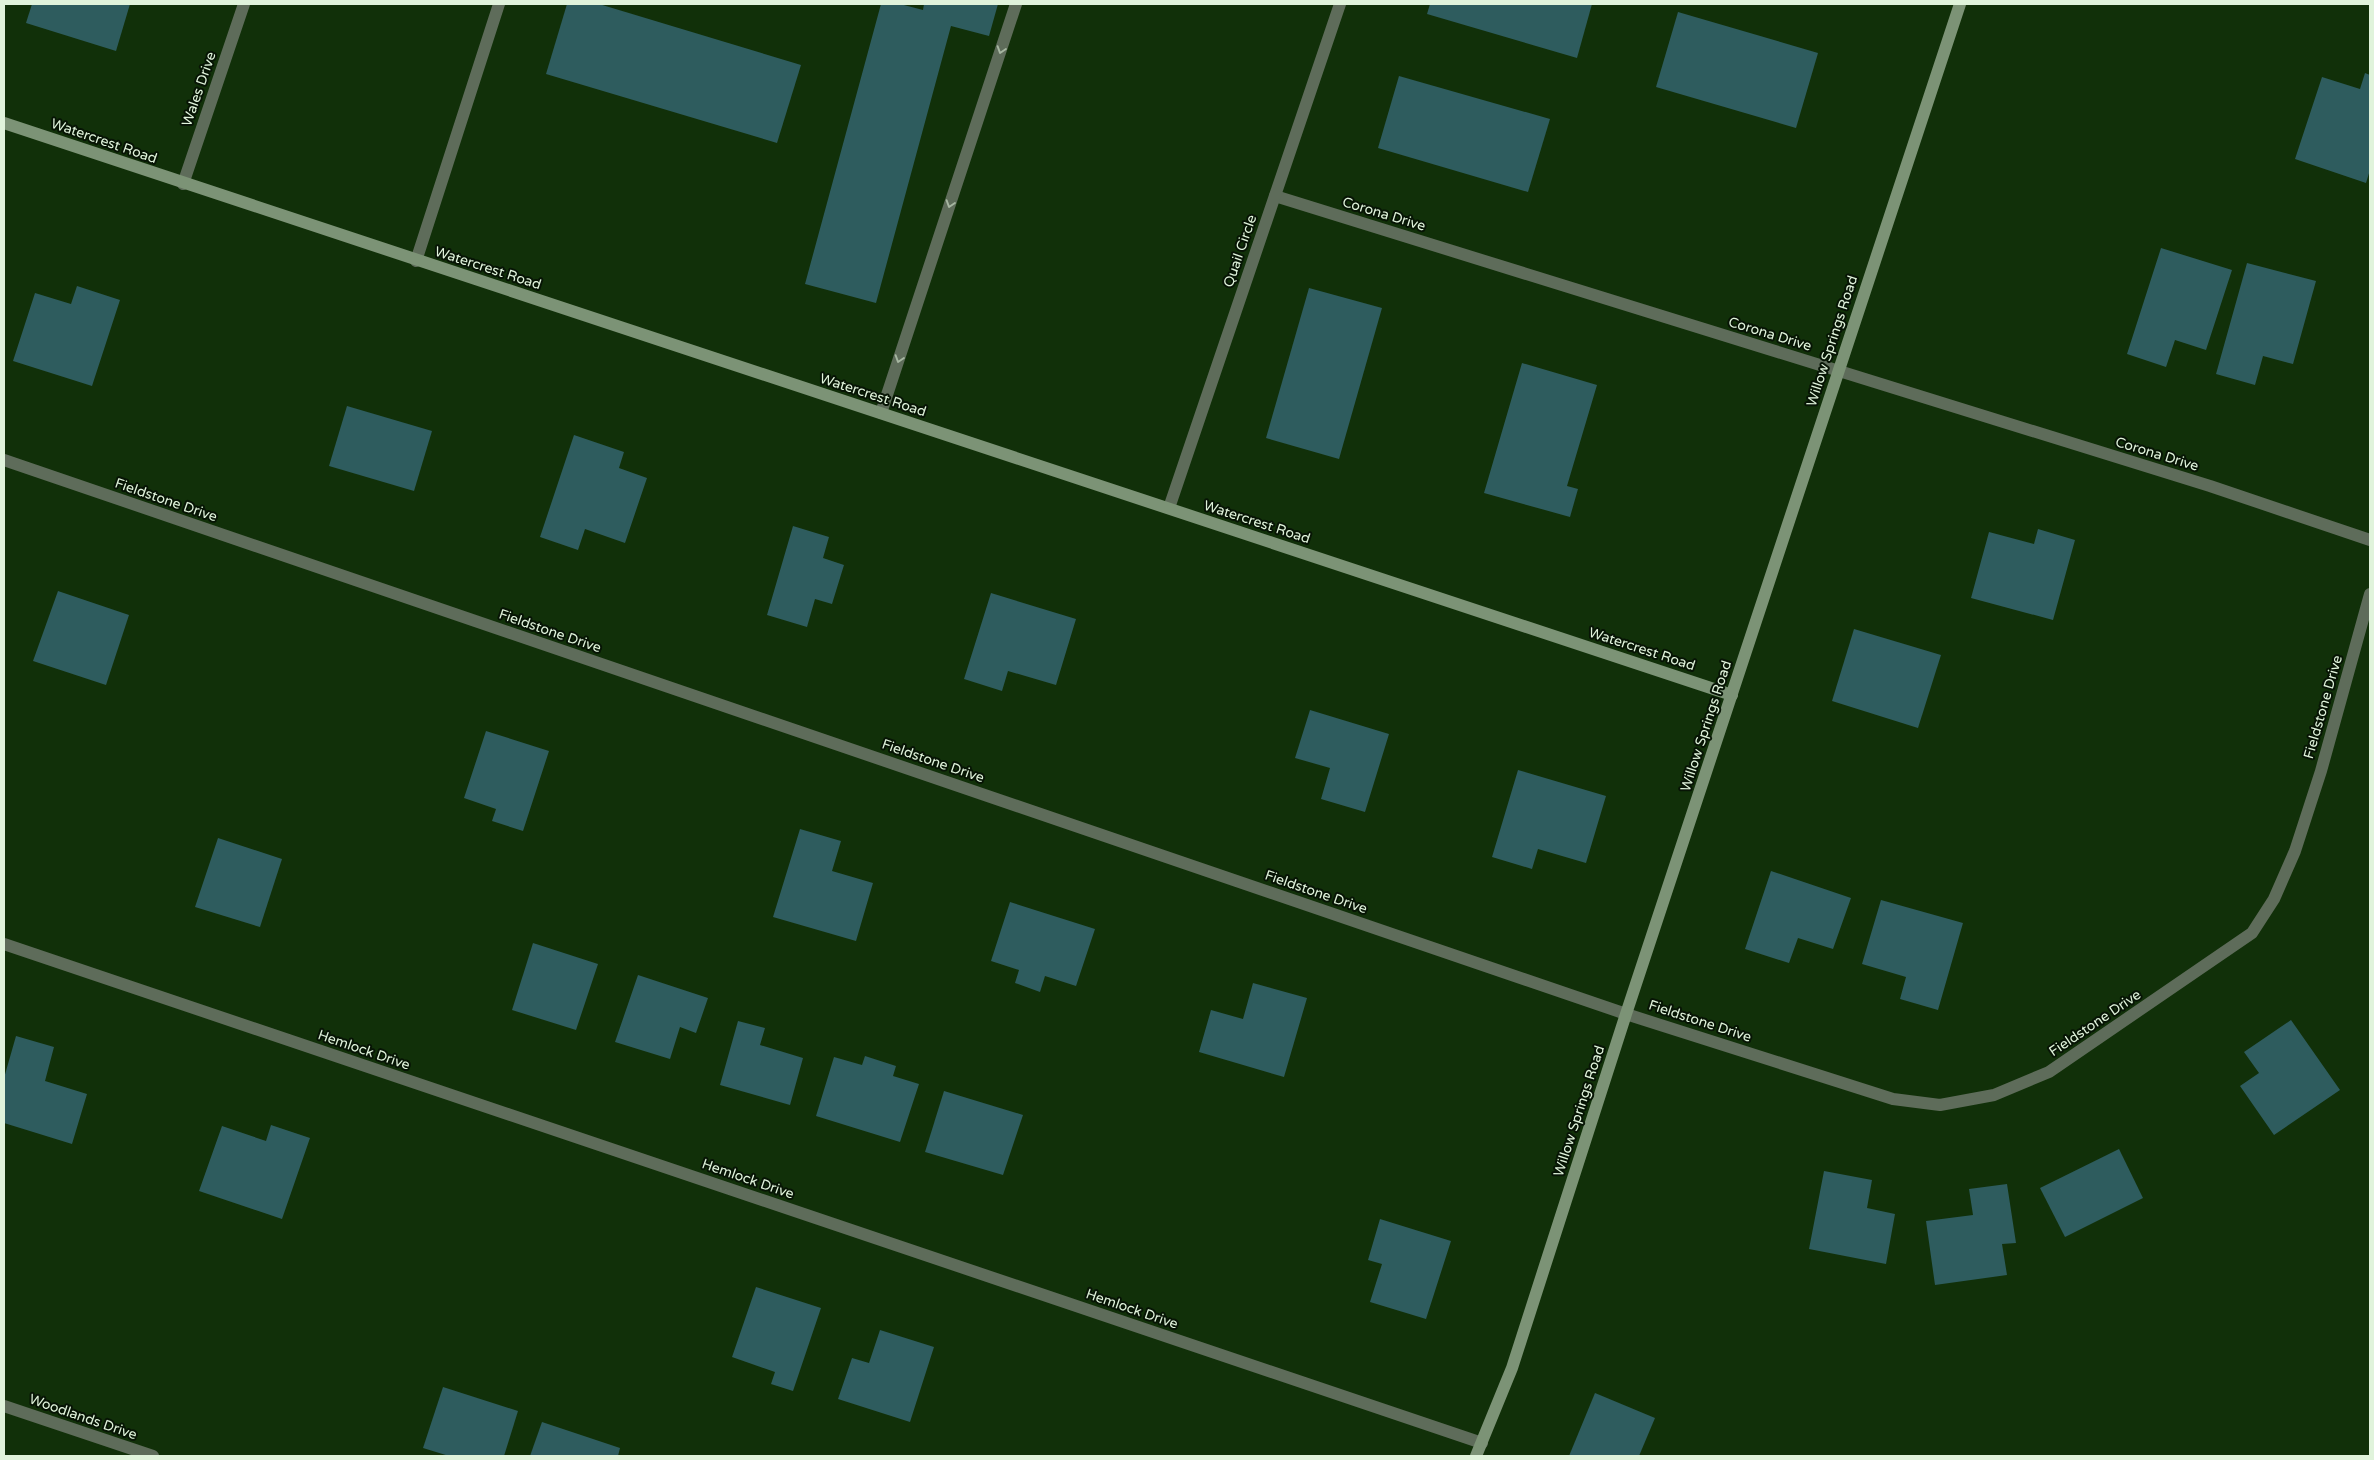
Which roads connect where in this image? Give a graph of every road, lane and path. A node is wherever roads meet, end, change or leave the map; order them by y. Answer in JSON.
{"nodes":[{"id":1,"x":244,"y":4,"type":"edge"},
{"id":2,"x":499,"y":4,"type":"edge"},
{"id":3,"x":1016,"y":4,"type":"edge"},
{"id":4,"x":1340,"y":4,"type":"edge"},
{"id":5,"x":1960,"y":4,"type":"edge"},
{"id":6,"x":4,"y":123,"type":"edge"},
{"id":7,"x":183,"y":184,"type":"junction"},
{"id":8,"x":1275,"y":196,"type":"junction"},
{"id":9,"x":416,"y":261,"type":"junction"},
{"id":10,"x":1838,"y":371,"type":"junction"},
{"id":11,"x":881,"y":413,"type":"junction"},
{"id":12,"x":4,"y":460,"type":"edge"},
{"id":13,"x":1169,"y":508,"type":"junction"},
{"id":14,"x":2370,"y":540,"type":"edge"},
{"id":15,"x":2370,"y":594,"type":"edge"},
{"id":16,"x":1732,"y":695,"type":"junction"},
{"id":17,"x":4,"y":944,"type":"edge"},
{"id":18,"x":1626,"y":1014,"type":"junction"},
{"id":19,"x":4,"y":1406,"type":"edge"},
{"id":20,"x":1482,"y":1443,"type":"junction"},
{"id":21,"x":153,"y":1456,"type":"edge"},
{"id":22,"x":1476,"y":1456,"type":"edge"}],
"edges":[{"from":1,"to":7,"type":"street","name":"Wales Drive"},
{"from":2,"to":9,"type":"street"},
{"from":3,"to":11,"type":"street","one_way":true},
{"from":4,"to":8,"type":"street","name":"Quail Circle"},
{"from":5,"to":10,"type":"street","name":"Willow Springs Road"},
{"from":6,"to":7,"type":"street","name":"Watercrest Road"},
{"from":7,"to":9,"type":"street","name":"Watercrest Road"},
{"from":8,"to":10,"type":"street","name":"Corona Drive"},
{"from":8,"to":13,"type":"street","name":"Quail Circle"},
{"from":9,"to":11,"type":"street","name":"Watercrest Road"},
{"from":10,"to":14,"type":"street","name":"Corona Drive"},
{"from":10,"to":16,"type":"street","name":"Willow Springs Road"},
{"from":11,"to":13,"type":"street","name":"Watercrest Road"},
{"from":12,"to":18,"type":"street","name":"Fieldstone Drive"},
{"from":13,"to":16,"type":"street","name":"Watercrest Road"},
{"from":15,"to":18,"type":"street","name":"Fieldstone Drive"},
{"from":16,"to":18,"type":"street","name":"Willow Springs Road"},
{"from":17,"to":20,"type":"street","name":"Hemlock Drive"},
{"from":18,"to":20,"type":"street","name":"Willow Springs Road"},
{"from":19,"to":21,"type":"street","name":"Woodlands Drive"},
{"from":20,"to":22,"type":"street","name":"Willow Springs Road"}]}
